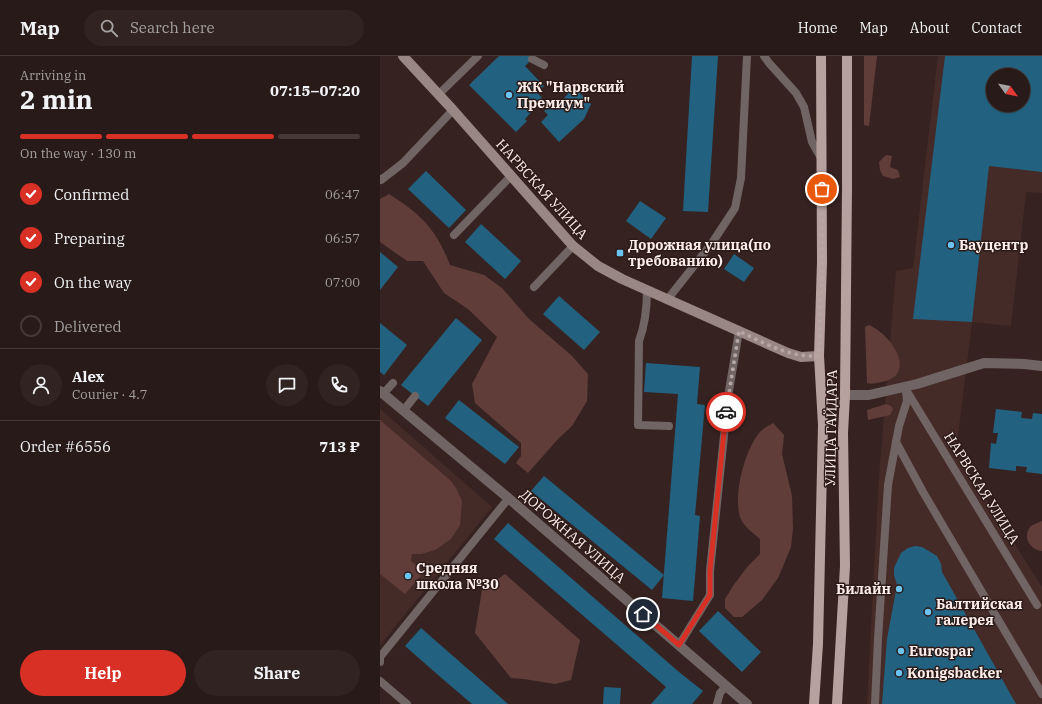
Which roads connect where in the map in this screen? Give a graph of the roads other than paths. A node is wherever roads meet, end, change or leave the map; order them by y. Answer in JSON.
{"nodes":[{"id":1,"x":403,"y":56,"type":"edge"},
{"id":2,"x":478,"y":56,"type":"edge"},
{"id":3,"x":747,"y":56,"type":"edge"},
{"id":4,"x":764,"y":56,"type":"edge"},
{"id":5,"x":821,"y":56,"type":"edge"},
{"id":6,"x":847,"y":56,"type":"edge"},
{"id":7,"x":532,"y":58,"type":"dead end"},
{"id":8,"x":544,"y":65,"type":"dead end"},
{"id":9,"x":439,"y":94,"type":"junction"},
{"id":10,"x":453,"y":110,"type":"junction"},
{"id":11,"x":823,"y":160,"type":"junction"},
{"id":12,"x":511,"y":176,"type":"junction"},
{"id":13,"x":380,"y":179,"type":"edge"},
{"id":14,"x":454,"y":235,"type":"dead end"},
{"id":15,"x":572,"y":246,"type":"junction"},
{"id":16,"x":534,"y":287,"type":"dead end"},
{"id":17,"x":647,"y":290,"type":"junction"},
{"id":18,"x":667,"y":300,"type":"junction"},
{"id":19,"x":739,"y":331,"type":"junction"},
{"id":20,"x":819,"y":356,"type":"junction"},
{"id":21,"x":1042,"y":366,"type":"edge"},
{"id":22,"x":393,"y":382,"type":"dead end"},
{"id":23,"x":904,"y":389,"type":"junction"},
{"id":24,"x":382,"y":392,"type":"edge"},
{"id":25,"x":845,"y":395,"type":"junction"},
{"id":26,"x":415,"y":396,"type":"dead end"},
{"id":27,"x":404,"y":410,"type":"junction"},
{"id":28,"x":669,"y":426,"type":"dead end"},
{"id":29,"x":896,"y":442,"type":"junction"},
{"id":30,"x":508,"y":498,"type":"junction"},
{"id":31,"x":1038,"y":605,"type":"dead end"},
{"id":32,"x":679,"y":645,"type":"junction"},
{"id":33,"x":380,"y":662,"type":"edge"},
{"id":34,"x":380,"y":681,"type":"edge"},
{"id":35,"x":726,"y":686,"type":"junction"},
{"id":36,"x":1042,"y":694,"type":"edge"},
{"id":37,"x":407,"y":704,"type":"edge"},
{"id":38,"x":717,"y":704,"type":"edge"},
{"id":39,"x":747,"y":704,"type":"edge"},
{"id":40,"x":814,"y":704,"type":"edge"},
{"id":41,"x":837,"y":704,"type":"edge"},
{"id":42,"x":875,"y":704,"type":"edge"}],
"edges":[{"from":1,"to":9,"type":"street","name":"НАРВСКАЯ УЛИЦА"},
{"from":2,"to":9,"type":"lane"},
{"from":3,"to":18,"type":"lane"},
{"from":4,"to":11,"type":"lane"},
{"from":5,"to":11,"type":"main road","name":"УЛИЦА ГАЙДАРА"},
{"from":6,"to":25,"type":"main road","name":"УЛИЦА ГАЙДАРА"},
{"from":7,"to":8,"type":"lane"},
{"from":9,"to":10,"type":"street","name":"НАРВСКАЯ УЛИЦА"},
{"from":10,"to":12,"type":"street","name":"НАРВСКАЯ УЛИЦА"},
{"from":10,"to":13,"type":"lane"},
{"from":11,"to":20,"type":"main road","name":"УЛИЦА ГАЙДАРА"},
{"from":12,"to":14,"type":"lane"},
{"from":12,"to":15,"type":"street","name":"НАРВСКАЯ УЛИЦА"},
{"from":15,"to":16,"type":"lane"},
{"from":15,"to":17,"type":"street","name":"НАРВСКАЯ УЛИЦА"},
{"from":17,"to":18,"type":"street","name":"НАРВСКАЯ УЛИЦА"},
{"from":17,"to":28,"type":"lane"},
{"from":18,"to":19,"type":"street","name":"НАРВСКАЯ УЛИЦА"},
{"from":19,"to":20,"type":"street","name":"НАРВСКАЯ УЛИЦА"},
{"from":19,"to":32,"type":"lane"},
{"from":20,"to":40,"type":"main road","name":"УЛИЦА ГАЙДАРА"},
{"from":21,"to":23,"type":"street"},
{"from":22,"to":24,"type":"lane"},
{"from":23,"to":25,"type":"street"},
{"from":23,"to":29,"type":"lane"},
{"from":23,"to":31,"type":"lane","name":"НАРВСКАЯ УЛИЦА"},
{"from":24,"to":27,"type":"street","name":"ДОРОЖНАЯ УЛИЦА"},
{"from":25,"to":41,"type":"main road","name":"УЛИЦА ГАЙДАРА"},
{"from":26,"to":27,"type":"lane"},
{"from":27,"to":30,"type":"street","name":"ДОРОЖНАЯ УЛИЦА"},
{"from":29,"to":36,"type":"lane"},
{"from":29,"to":42,"type":"lane"},
{"from":30,"to":32,"type":"street","name":"ДОРОЖНАЯ УЛИЦА"},
{"from":30,"to":33,"type":"lane"},
{"from":32,"to":35,"type":"street","name":"ДОРОЖНАЯ УЛИЦА"},
{"from":34,"to":37,"type":"lane"},
{"from":35,"to":38,"type":"lane"},
{"from":35,"to":39,"type":"street","name":"ДОРОЖНАЯ УЛИЦА"}]}
